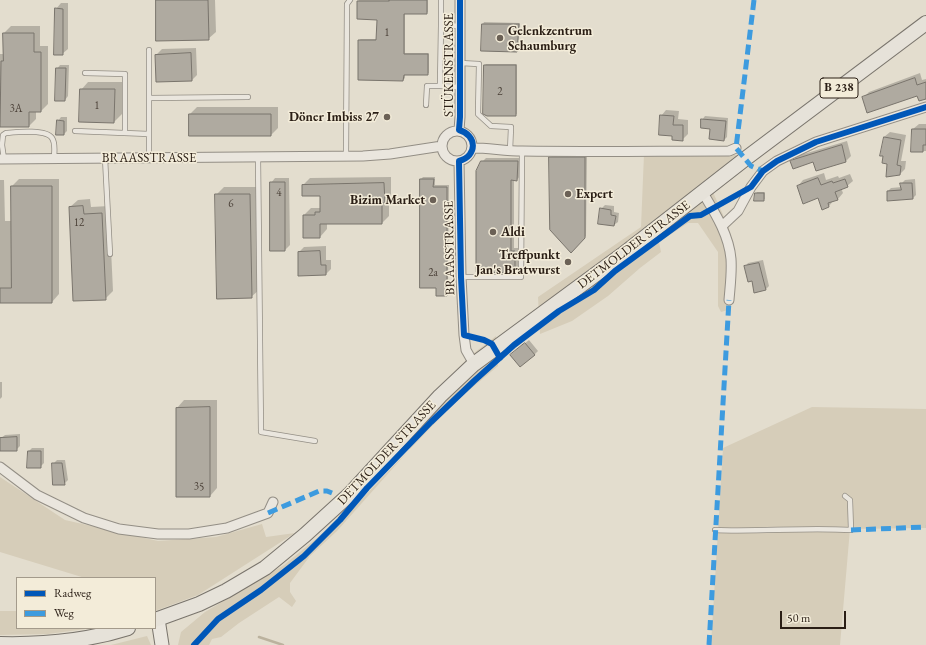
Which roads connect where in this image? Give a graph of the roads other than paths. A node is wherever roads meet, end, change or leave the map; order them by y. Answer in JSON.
{"nodes":[{"id":1,"x":350,"y":0,"type":"edge"},
{"id":2,"x":441,"y":0,"type":"edge"},
{"id":3,"x":460,"y":0,"type":"edge"},
{"id":4,"x":926,"y":24,"type":"edge"},
{"id":5,"x":441,"y":25,"type":"junction"},
{"id":6,"x":460,"y":26,"type":"junction"},
{"id":7,"x":149,"y":50,"type":"dead end"},
{"id":8,"x":460,"y":63,"type":"junction"},
{"id":9,"x":86,"y":73,"type":"dead end"},
{"id":10,"x":440,"y":86,"type":"junction"},
{"id":11,"x":460,"y":87,"type":"junction"},
{"id":12,"x":149,"y":98,"type":"junction"},
{"id":13,"x":248,"y":98,"type":"dead end"},
{"id":14,"x":426,"y":105,"type":"dead end"},
{"id":15,"x":926,"y":107,"type":"edge"},
{"id":16,"x":459,"y":130,"type":"junction"},
{"id":17,"x":75,"y":131,"type":"dead end"},
{"id":18,"x":126,"y":133,"type":"junction"},
{"id":19,"x":149,"y":134,"type":"junction"},
{"id":20,"x":2,"y":135,"type":"edge"},
{"id":21,"x":442,"y":146,"type":"junction"},
{"id":22,"x":473,"y":148,"type":"junction"},
{"id":23,"x":736,"y":148,"type":"dead end"},
{"id":24,"x":510,"y":151,"type":"junction"},
{"id":25,"x":522,"y":151,"type":"junction"},
{"id":26,"x":346,"y":156,"type":"junction"},
{"id":27,"x":258,"y":157,"type":"junction"},
{"id":28,"x":105,"y":158,"type":"junction"},
{"id":29,"x":149,"y":158,"type":"junction"},
{"id":30,"x":2,"y":159,"type":"edge"},
{"id":31,"x":54,"y":159,"type":"junction"},
{"id":32,"x":460,"y":161,"type":"junction"},
{"id":33,"x":703,"y":193,"type":"junction"},
{"id":34,"x":722,"y":226,"type":"junction"},
{"id":35,"x":110,"y":254,"type":"dead end"},
{"id":36,"x":461,"y":277,"type":"junction"},
{"id":37,"x":729,"y":300,"type":"dead end"},
{"id":38,"x":474,"y":364,"type":"junction"},
{"id":39,"x":315,"y":441,"type":"dead end"},
{"id":40,"x":0,"y":467,"type":"edge"},
{"id":41,"x":846,"y":496,"type":"dead end"},
{"id":42,"x":273,"y":502,"type":"dead end"},
{"id":43,"x":715,"y":530,"type":"dead end"},
{"id":44,"x":156,"y":619,"type":"edge"},
{"id":45,"x":123,"y":629,"type":"edge"},
{"id":46,"x":0,"y":644,"type":"edge"},
{"id":47,"x":162,"y":645,"type":"edge"}],
"edges":[{"from":1,"to":26,"type":"lane"},
{"from":2,"to":5,"type":"lane"},
{"from":3,"to":6,"type":"street","name":"STÜKENSTRASSE"},
{"from":4,"to":33,"type":"main road","name":"DETMOLDER STRASSE","number":"B 238"},
{"from":5,"to":6,"type":"lane"},
{"from":5,"to":10,"type":"lane"},
{"from":6,"to":8,"type":"street","name":"STÜKENSTRASSE"},
{"from":7,"to":12,"type":"lane"},
{"from":8,"to":11,"type":"street","name":"STÜKENSTRASSE"},
{"from":8,"to":24,"type":"lane"},
{"from":9,"to":18,"type":"lane"},
{"from":10,"to":11,"type":"lane"},
{"from":10,"to":14,"type":"lane"},
{"from":11,"to":16,"type":"street","name":"STÜKENSTRASSE"},
{"from":12,"to":13,"type":"lane"},
{"from":12,"to":19,"type":"lane"},
{"from":15,"to":34,"type":"street"},
{"from":16,"to":21,"type":"street"},
{"from":16,"to":22,"type":"street"},
{"from":17,"to":18,"type":"lane"},
{"from":18,"to":19,"type":"lane"},
{"from":19,"to":29,"type":"lane"},
{"from":20,"to":30,"type":"lane"},
{"from":20,"to":31,"type":"lane"},
{"from":21,"to":26,"type":"street","name":"BRAASSTRASSE"},
{"from":21,"to":32,"type":"street"},
{"from":22,"to":24,"type":"street"},
{"from":22,"to":32,"type":"street"},
{"from":23,"to":25,"type":"street"},
{"from":24,"to":25,"type":"street"},
{"from":25,"to":36,"type":"lane"},
{"from":26,"to":27,"type":"street","name":"BRAASSTRASSE"},
{"from":27,"to":29,"type":"street","name":"BRAASSTRASSE"},
{"from":27,"to":39,"type":"lane"},
{"from":28,"to":29,"type":"street","name":"BRAASSTRASSE"},
{"from":28,"to":31,"type":"street","name":"BRAASSTRASSE"},
{"from":28,"to":35,"type":"lane"},
{"from":30,"to":31,"type":"street","name":"BRAASSTRASSE"},
{"from":32,"to":36,"type":"street","name":"BRAASSTRASSE"},
{"from":33,"to":34,"type":"street","name":"DETMOLDER STRASSE"},
{"from":33,"to":38,"type":"main road","name":"DETMOLDER STRASSE","number":"B 238"},
{"from":34,"to":37,"type":"street","name":"DETMOLDER STRASSE"},
{"from":36,"to":38,"type":"street","name":"BRAASSTRASSE"},
{"from":38,"to":44,"type":"main road","name":"DETMOLDER STRASSE","number":"B 238"},
{"from":40,"to":42,"type":"street"},
{"from":41,"to":43,"type":"lane"},
{"from":44,"to":47,"type":"main road","name":"DETMOLDER STRASSE"},
{"from":45,"to":46,"type":"main road"}]}
